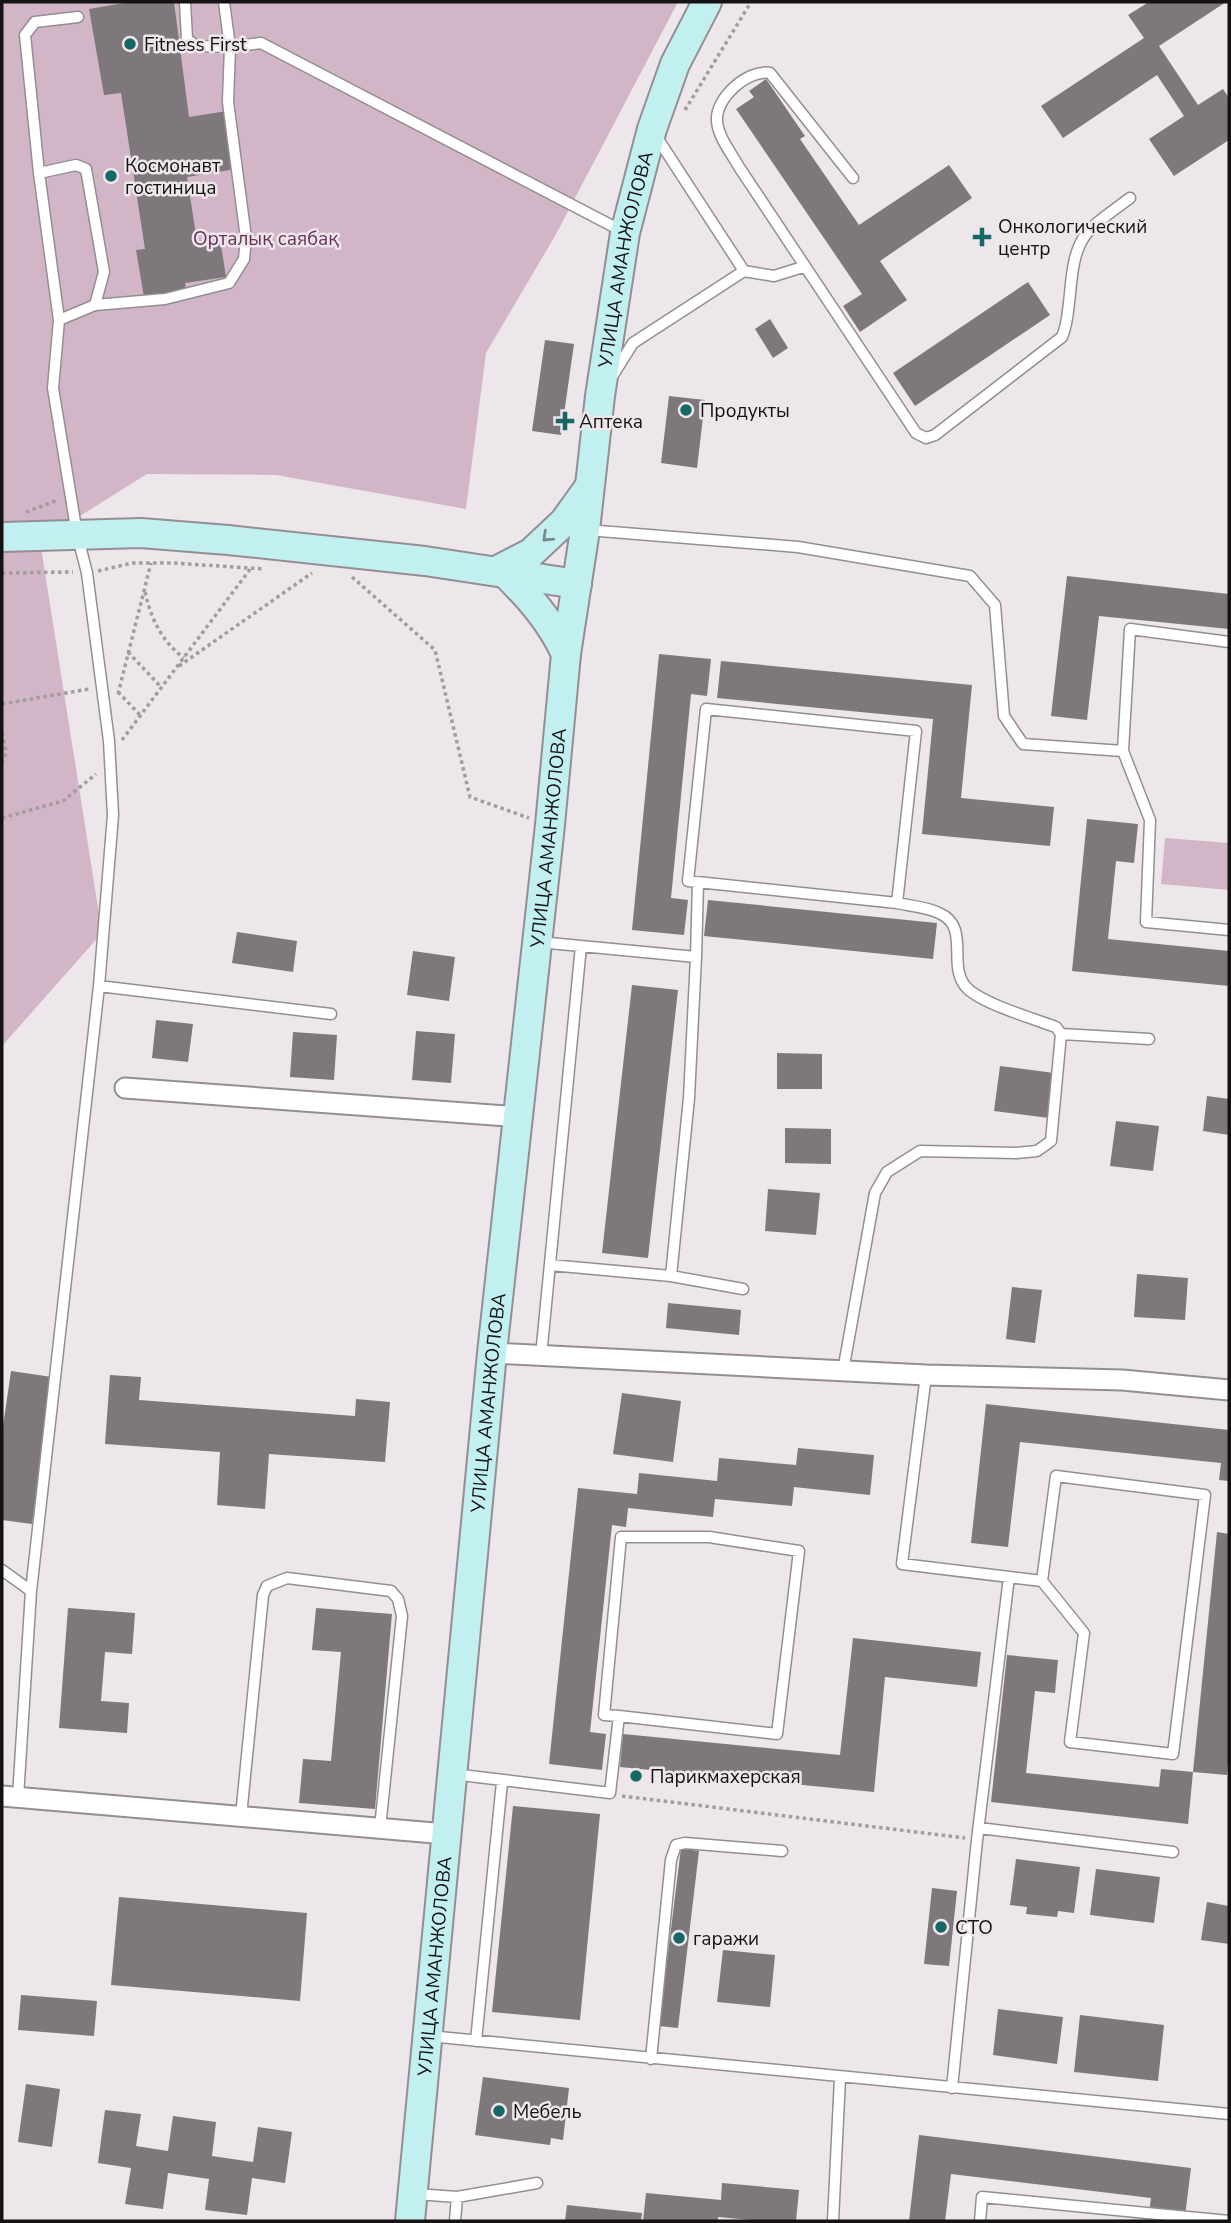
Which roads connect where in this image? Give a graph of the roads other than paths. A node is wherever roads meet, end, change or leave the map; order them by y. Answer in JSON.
{"nodes":[{"id":1,"x":185,"y":2,"type":"edge"},
{"id":2,"x":224,"y":2,"type":"edge"},
{"id":3,"x":708,"y":2,"type":"edge"},
{"id":4,"x":78,"y":17,"type":"dead end"},
{"id":5,"x":230,"y":47,"type":"junction"},
{"id":6,"x":652,"y":129,"type":"junction"},
{"id":7,"x":39,"y":173,"type":"junction"},
{"id":8,"x":853,"y":178,"type":"dead end"},
{"id":9,"x":1130,"y":198,"type":"dead end"},
{"id":10,"x":625,"y":233,"type":"junction"},
{"id":11,"x":803,"y":267,"type":"junction"},
{"id":12,"x":744,"y":271,"type":"junction"},
{"id":13,"x":95,"y":305,"type":"junction"},
{"id":14,"x":59,"y":320,"type":"junction"},
{"id":15,"x":600,"y":396,"type":"junction"},
{"id":16,"x":587,"y":491,"type":"junction"},
{"id":17,"x":585,"y":530,"type":"junction"},
{"id":18,"x":77,"y":534,"type":"junction"},
{"id":19,"x":2,"y":537,"type":"edge"},
{"id":20,"x":501,"y":572,"type":"junction"},
{"id":21,"x":577,"y":584,"type":"junction"},
{"id":22,"x":1229,"y":642,"type":"edge"},
{"id":23,"x":566,"y":654,"type":"junction"},
{"id":24,"x":1123,"y":751,"type":"junction"},
{"id":25,"x":698,"y":883,"type":"junction"},
{"id":26,"x":897,"y":903,"type":"junction"},
{"id":27,"x":1229,"y":930,"type":"edge"},
{"id":28,"x":536,"y":941,"type":"junction"},
{"id":29,"x":581,"y":946,"type":"junction"},
{"id":30,"x":696,"y":957,"type":"junction"},
{"id":31,"x":99,"y":986,"type":"junction"},
{"id":32,"x":331,"y":1014,"type":"dead end"},
{"id":33,"x":1062,"y":1034,"type":"junction"},
{"id":34,"x":1149,"y":1038,"type":"dead end"},
{"id":35,"x":125,"y":1088,"type":"dead end"},
{"id":36,"x":519,"y":1117,"type":"junction"},
{"id":37,"x":550,"y":1265,"type":"junction"},
{"id":38,"x":671,"y":1276,"type":"junction"},
{"id":39,"x":743,"y":1289,"type":"dead end"},
{"id":40,"x":492,"y":1353,"type":"junction"},
{"id":41,"x":541,"y":1356,"type":"junction"},
{"id":42,"x":843,"y":1371,"type":"junction"},
{"id":43,"x":926,"y":1375,"type":"junction"},
{"id":44,"x":1229,"y":1390,"type":"edge"},
{"id":45,"x":2,"y":1570,"type":"edge"},
{"id":46,"x":1009,"y":1577,"type":"junction"},
{"id":47,"x":1042,"y":1581,"type":"junction"},
{"id":48,"x":31,"y":1591,"type":"junction"},
{"id":49,"x":619,"y":1716,"type":"junction"},
{"id":50,"x":453,"y":1774,"type":"junction"},
{"id":51,"x":502,"y":1782,"type":"junction"},
{"id":52,"x":10,"y":1796,"type":"edge"},
{"id":53,"x":241,"y":1816,"type":"junction"},
{"id":54,"x":380,"y":1828,"type":"junction"},
{"id":55,"x":979,"y":1828,"type":"junction"},
{"id":56,"x":446,"y":1834,"type":"junction"},
{"id":57,"x":782,"y":1851,"type":"dead end"},
{"id":58,"x":1173,"y":1852,"type":"dead end"},
{"id":59,"x":426,"y":2036,"type":"junction"},
{"id":60,"x":477,"y":2041,"type":"junction"},
{"id":61,"x":651,"y":2059,"type":"junction"},
{"id":62,"x":839,"y":2078,"type":"junction"},
{"id":63,"x":952,"y":2088,"type":"junction"},
{"id":64,"x":1229,"y":2114,"type":"edge"},
{"id":65,"x":537,"y":2183,"type":"dead end"},
{"id":66,"x":412,"y":2193,"type":"junction"},
{"id":67,"x":457,"y":2197,"type":"junction"},
{"id":68,"x":1145,"y":2218,"type":"edge"},
{"id":69,"x":410,"y":2221,"type":"edge"},
{"id":70,"x":455,"y":2221,"type":"edge"},
{"id":71,"x":834,"y":2221,"type":"edge"},
{"id":72,"x":980,"y":2221,"type":"edge"},
{"id":73,"x":1229,"y":2221,"type":"edge"}],
"edges":[{"from":1,"to":5,"type":"lane"},
{"from":2,"to":5,"type":"lane"},
{"from":3,"to":6,"type":"main road","name":"УЛИЦА АМАНЖОЛОВА"},
{"from":4,"to":7,"type":"lane"},
{"from":5,"to":10,"type":"lane"},
{"from":5,"to":13,"type":"lane"},
{"from":6,"to":10,"type":"main road","name":"УЛИЦА АМАНЖОЛОВА"},
{"from":6,"to":12,"type":"lane"},
{"from":7,"to":13,"type":"lane"},
{"from":7,"to":14,"type":"lane"},
{"from":8,"to":11,"type":"lane"},
{"from":9,"to":11,"type":"lane"},
{"from":10,"to":15,"type":"main road","name":"УЛИЦА АМАНЖОЛОВА"},
{"from":11,"to":12,"type":"lane"},
{"from":12,"to":15,"type":"lane"},
{"from":13,"to":14,"type":"lane"},
{"from":14,"to":18,"type":"lane"},
{"from":15,"to":16,"type":"main road","name":"УЛИЦА АМАНЖОЛОВА"},
{"from":16,"to":17,"type":"main road","name":"УЛИЦА АМАНЖОЛОВА"},
{"from":16,"to":20,"type":"main road","one_way":true},
{"from":17,"to":21,"type":"main road","name":"УЛИЦА АМАНЖОЛОВА"},
{"from":17,"to":24,"type":"lane"},
{"from":18,"to":19,"type":"main road"},
{"from":18,"to":20,"type":"main road"},
{"from":18,"to":31,"type":"lane"},
{"from":20,"to":21,"type":"main road"},
{"from":20,"to":23,"type":"main road"},
{"from":21,"to":23,"type":"main road","name":"УЛИЦА АМАНЖОЛОВА"},
{"from":22,"to":24,"type":"lane"},
{"from":23,"to":28,"type":"main road","name":"УЛИЦА АМАНЖОЛОВА"},
{"from":24,"to":27,"type":"lane"},
{"from":25,"to":26,"type":"lane"},
{"from":25,"to":26,"type":"lane"},
{"from":25,"to":30,"type":"lane"},
{"from":26,"to":33,"type":"lane"},
{"from":28,"to":29,"type":"lane"},
{"from":28,"to":36,"type":"main road","name":"УЛИЦА АМАНЖОЛОВА"},
{"from":29,"to":30,"type":"lane"},
{"from":29,"to":37,"type":"lane"},
{"from":30,"to":38,"type":"lane"},
{"from":31,"to":32,"type":"lane"},
{"from":31,"to":48,"type":"lane"},
{"from":33,"to":34,"type":"lane"},
{"from":33,"to":42,"type":"lane"},
{"from":35,"to":36,"type":"street"},
{"from":36,"to":40,"type":"main road","name":"УЛИЦА АМАНЖОЛОВА"},
{"from":37,"to":38,"type":"lane"},
{"from":37,"to":41,"type":"lane"},
{"from":38,"to":39,"type":"lane"},
{"from":40,"to":41,"type":"street"},
{"from":40,"to":50,"type":"main road","name":"УЛИЦА АМАНЖОЛОВА"},
{"from":41,"to":42,"type":"street"},
{"from":42,"to":43,"type":"street"},
{"from":43,"to":44,"type":"street"},
{"from":43,"to":46,"type":"lane"},
{"from":45,"to":48,"type":"lane"},
{"from":46,"to":47,"type":"lane"},
{"from":46,"to":55,"type":"lane"},
{"from":47,"to":47,"type":"lane"},
{"from":48,"to":52,"type":"lane"},
{"from":49,"to":49,"type":"lane"},
{"from":49,"to":51,"type":"lane"},
{"from":50,"to":51,"type":"lane"},
{"from":50,"to":56,"type":"main road","name":"УЛИЦА АМАНЖОЛОВА"},
{"from":51,"to":60,"type":"lane"},
{"from":52,"to":53,"type":"street"},
{"from":53,"to":54,"type":"street"},
{"from":53,"to":54,"type":"lane"},
{"from":54,"to":56,"type":"street"},
{"from":55,"to":58,"type":"lane"},
{"from":55,"to":63,"type":"lane"},
{"from":56,"to":59,"type":"main road","name":"УЛИЦА АМАНЖОЛОВА"},
{"from":57,"to":61,"type":"lane"},
{"from":59,"to":60,"type":"lane"},
{"from":59,"to":66,"type":"main road","name":"УЛИЦА АМАНЖОЛОВА"},
{"from":60,"to":61,"type":"lane"},
{"from":61,"to":62,"type":"lane"},
{"from":62,"to":63,"type":"lane"},
{"from":62,"to":71,"type":"lane"},
{"from":63,"to":64,"type":"lane"},
{"from":65,"to":67,"type":"lane"},
{"from":66,"to":67,"type":"lane"},
{"from":66,"to":69,"type":"main road","name":"УЛИЦА АМАНЖОЛОВА"},
{"from":67,"to":70,"type":"lane"},
{"from":68,"to":72,"type":"lane"},
{"from":68,"to":73,"type":"lane"}]}
